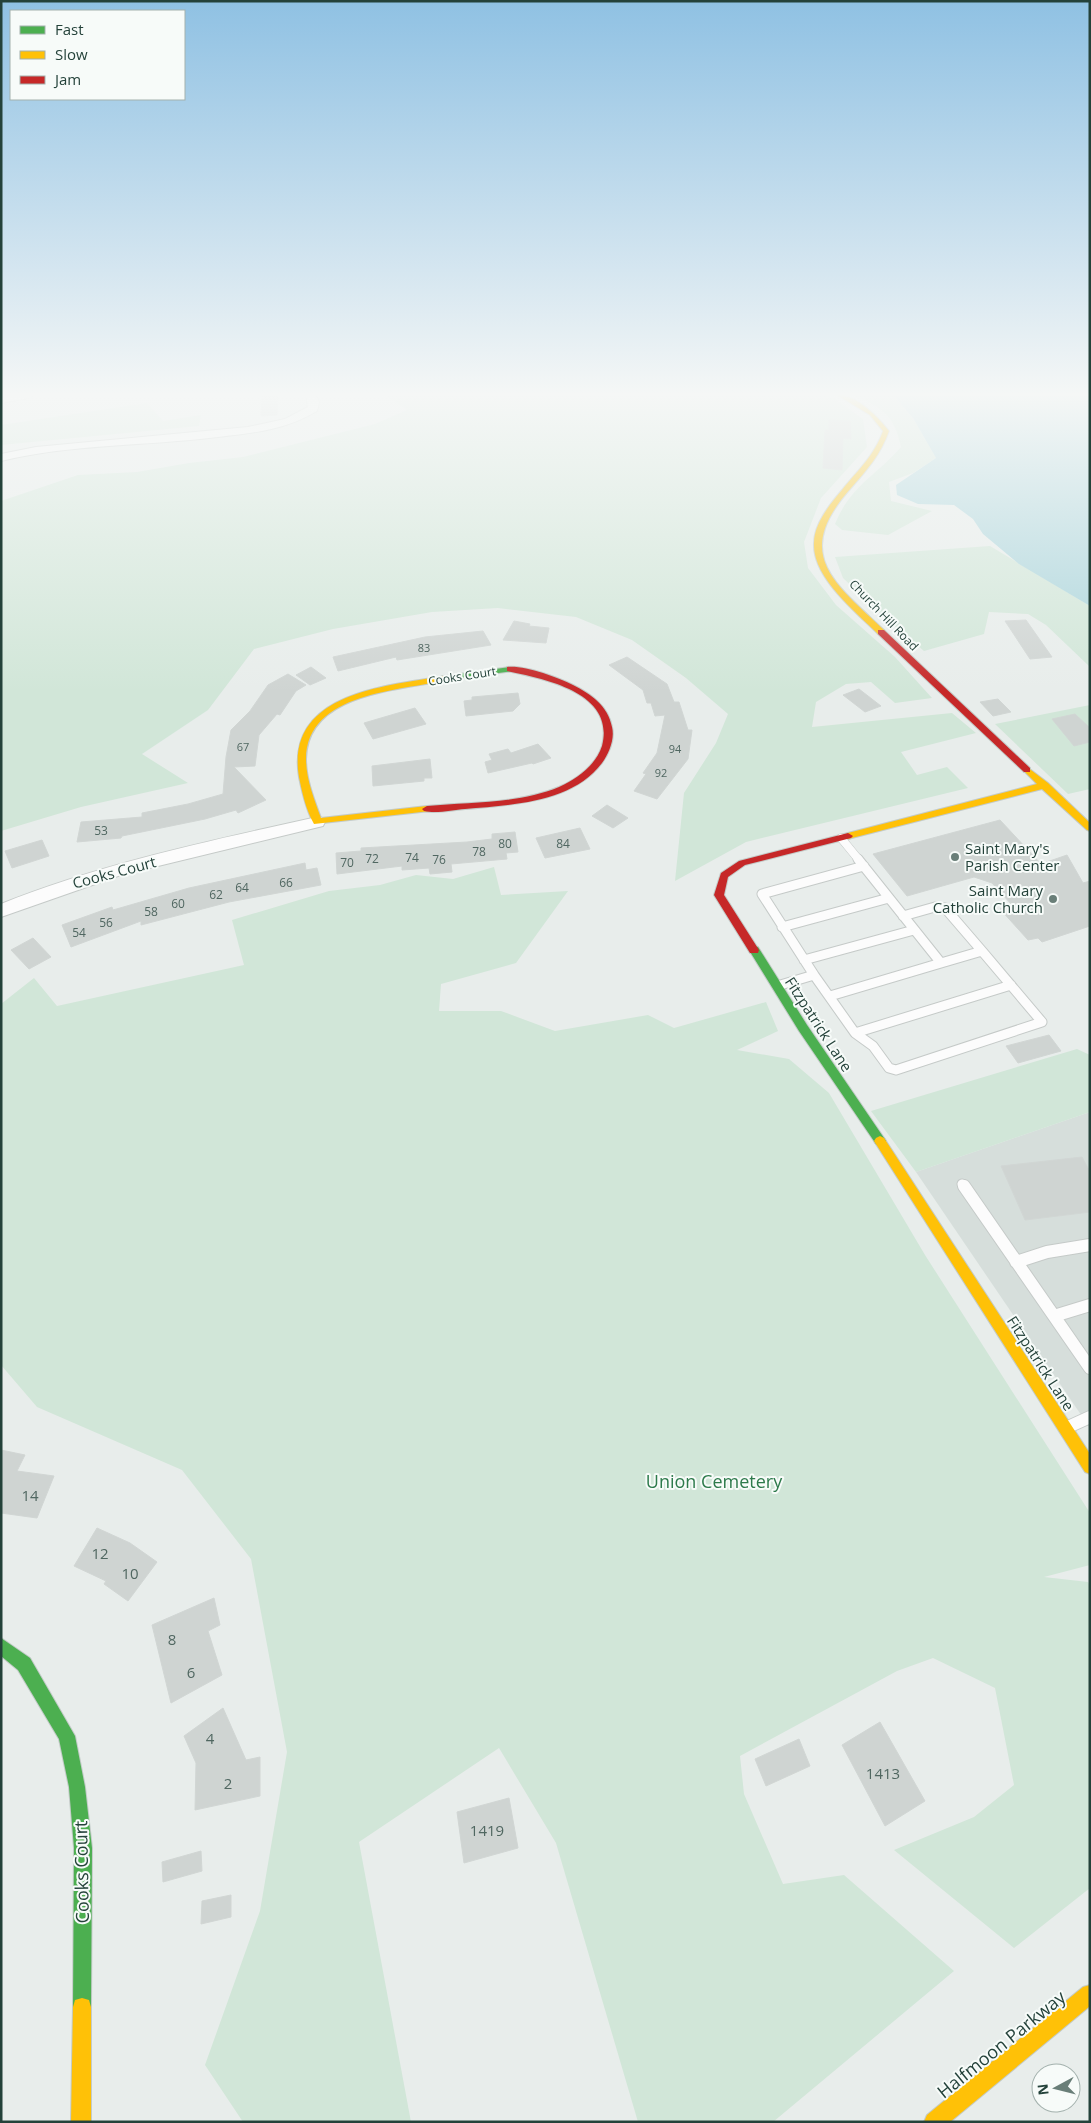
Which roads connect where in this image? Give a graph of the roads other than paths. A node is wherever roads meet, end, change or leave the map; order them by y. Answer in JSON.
{"nodes":[{"id":1,"x":841,"y":494,"type":"edge"},
{"id":2,"x":1045,"y":786,"type":"junction"},
{"id":3,"x":316,"y":822,"type":"junction"},
{"id":4,"x":1090,"y":828,"type":"edge"},
{"id":5,"x":841,"y":838,"type":"junction"},
{"id":6,"x":864,"y":866,"type":"junction"},
{"id":7,"x":889,"y":898,"type":"junction"},
{"id":8,"x":1,"y":911,"type":"edge"},
{"id":9,"x":903,"y":916,"type":"junction"},
{"id":10,"x":782,"y":927,"type":"junction"},
{"id":11,"x":914,"y":930,"type":"junction"},
{"id":12,"x":982,"y":951,"type":"junction"},
{"id":13,"x":804,"y":960,"type":"junction"},
{"id":14,"x":940,"y":963,"type":"junction"},
{"id":15,"x":814,"y":976,"type":"junction"},
{"id":16,"x":1011,"y":985,"type":"junction"},
{"id":17,"x":777,"y":986,"type":"junction"},
{"id":18,"x":830,"y":996,"type":"junction"},
{"id":19,"x":855,"y":1033,"type":"junction"},
{"id":20,"x":962,"y":1184,"type":"dead end"},
{"id":21,"x":1090,"y":1244,"type":"edge"},
{"id":22,"x":1016,"y":1262,"type":"junction"},
{"id":23,"x":1090,"y":1305,"type":"edge"},
{"id":24,"x":1054,"y":1316,"type":"junction"},
{"id":25,"x":1090,"y":1368,"type":"edge"},
{"id":26,"x":1090,"y":1417,"type":"edge"},
{"id":27,"x":1065,"y":1428,"type":"junction"},
{"id":28,"x":1090,"y":1467,"type":"edge"},
{"id":29,"x":1,"y":1646,"type":"edge"},
{"id":30,"x":1090,"y":1994,"type":"edge"},
{"id":31,"x":80,"y":2122,"type":"edge"},
{"id":32,"x":934,"y":2122,"type":"edge"}],
"edges":[{"from":1,"to":2,"type":"street","name":"Church Hill Road"},
{"from":2,"to":4,"type":"street","name":"Church Hill Road"},
{"from":2,"to":5,"type":"street","name":"Fitzpatrick Lane"},
{"from":3,"to":3,"type":"street","name":"Cooks Court"},
{"from":3,"to":8,"type":"street","name":"Cooks Court"},
{"from":5,"to":6,"type":"lane"},
{"from":5,"to":17,"type":"street","name":"Fitzpatrick Lane"},
{"from":6,"to":7,"type":"lane"},
{"from":6,"to":10,"type":"lane"},
{"from":7,"to":9,"type":"lane"},
{"from":7,"to":10,"type":"lane"},
{"from":9,"to":11,"type":"lane"},
{"from":9,"to":12,"type":"lane"},
{"from":10,"to":13,"type":"lane"},
{"from":11,"to":13,"type":"lane"},
{"from":11,"to":14,"type":"lane"},
{"from":12,"to":14,"type":"lane"},
{"from":12,"to":16,"type":"lane"},
{"from":13,"to":15,"type":"lane"},
{"from":14,"to":18,"type":"lane"},
{"from":15,"to":17,"type":"lane"},
{"from":15,"to":18,"type":"lane"},
{"from":16,"to":19,"type":"lane"},
{"from":16,"to":19,"type":"lane"},
{"from":17,"to":27,"type":"street","name":"Fitzpatrick Lane"},
{"from":18,"to":19,"type":"lane"},
{"from":20,"to":22,"type":"lane"},
{"from":21,"to":22,"type":"lane"},
{"from":22,"to":24,"type":"lane"},
{"from":23,"to":24,"type":"lane"},
{"from":24,"to":25,"type":"lane"},
{"from":26,"to":27,"type":"lane"},
{"from":27,"to":28,"type":"street","name":"Fitzpatrick Lane"},
{"from":29,"to":31,"type":"street","name":"Cooks Court"},
{"from":30,"to":32,"type":"street","name":"Halfmoon Parkway"}]}
